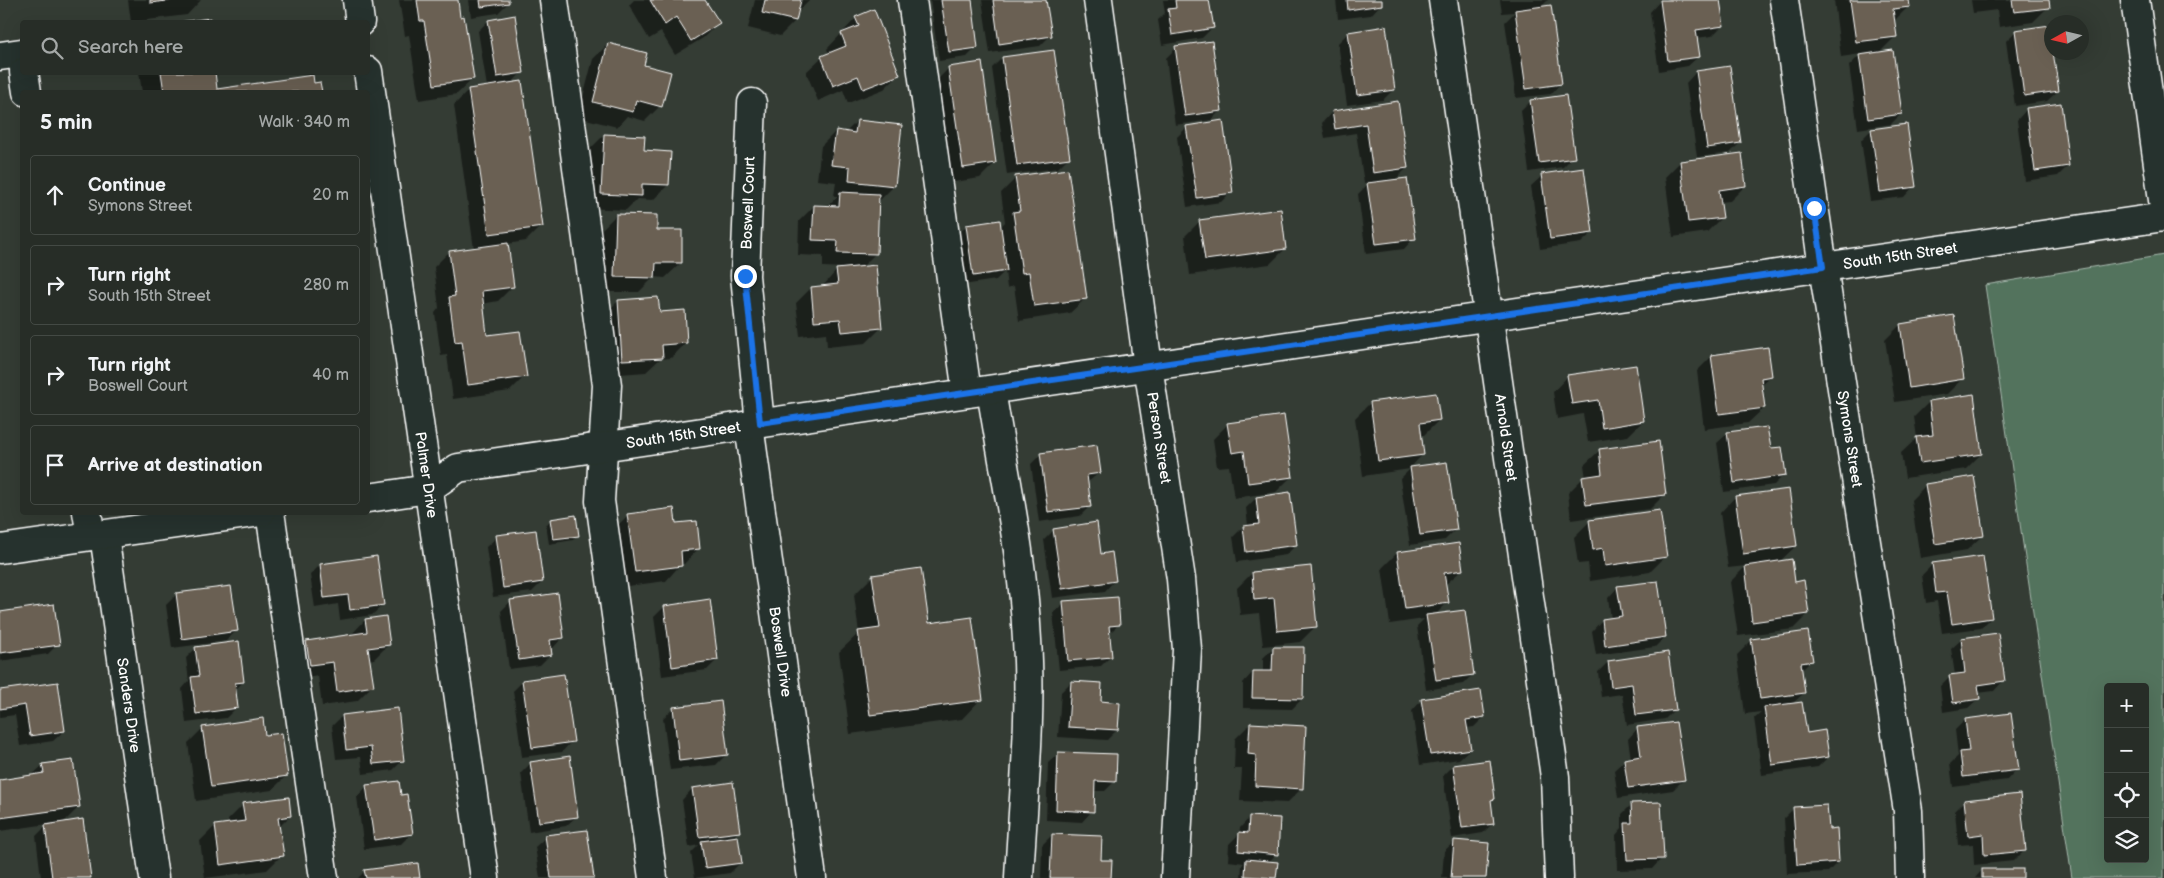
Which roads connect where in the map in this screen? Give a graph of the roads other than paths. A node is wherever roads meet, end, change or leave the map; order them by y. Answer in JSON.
{"nodes":[{"id":1,"x":357,"y":0,"type":"edge"},
{"id":2,"x":554,"y":0,"type":"edge"},
{"id":3,"x":912,"y":0,"type":"edge"},
{"id":4,"x":1098,"y":0,"type":"edge"},
{"id":5,"x":1443,"y":0,"type":"edge"},
{"id":6,"x":1784,"y":0,"type":"edge"},
{"id":7,"x":2134,"y":0,"type":"edge"},
{"id":8,"x":360,"y":20,"type":"edge"},
{"id":9,"x":20,"y":53,"type":"edge"},
{"id":10,"x":0,"y":56,"type":"edge"},
{"id":11,"x":24,"y":75,"type":"edge"},
{"id":12,"x":368,"y":75,"type":"edge"},
{"id":13,"x":27,"y":90,"type":"edge"},
{"id":14,"x":752,"y":102,"type":"dead end"},
{"id":15,"x":2164,"y":207,"type":"edge"},
{"id":16,"x":2164,"y":217,"type":"edge"},
{"id":17,"x":1823,"y":267,"type":"junction"},
{"id":18,"x":1489,"y":316,"type":"junction"},
{"id":19,"x":1148,"y":366,"type":"junction"},
{"id":20,"x":979,"y":391,"type":"junction"},
{"id":21,"x":754,"y":424,"type":"junction"},
{"id":22,"x":603,"y":446,"type":"junction"},
{"id":23,"x":428,"y":489,"type":"junction"},
{"id":24,"x":370,"y":498,"type":"edge"},
{"id":25,"x":230,"y":515,"type":"edge"},
{"id":26,"x":270,"y":515,"type":"edge"},
{"id":27,"x":94,"y":528,"type":"edge"},
{"id":28,"x":0,"y":549,"type":"edge"},
{"id":29,"x":154,"y":878,"type":"edge"},
{"id":30,"x":324,"y":878,"type":"edge"},
{"id":31,"x":484,"y":878,"type":"edge"},
{"id":32,"x":652,"y":878,"type":"edge"},
{"id":33,"x":812,"y":878,"type":"edge"},
{"id":34,"x":1020,"y":878,"type":"edge"},
{"id":35,"x":1175,"y":878,"type":"edge"},
{"id":36,"x":1559,"y":878,"type":"edge"},
{"id":37,"x":1910,"y":878,"type":"edge"}],
"edges":[{"from":1,"to":8,"type":"street"},
{"from":2,"to":22,"type":"street"},
{"from":3,"to":20,"type":"street"},
{"from":4,"to":19,"type":"street","name":"Person Street"},
{"from":5,"to":18,"type":"street","name":"Arnold Street"},
{"from":6,"to":17,"type":"street","name":"Symons Street"},
{"from":7,"to":15,"type":"street"},
{"from":9,"to":10,"type":"street"},
{"from":11,"to":13,"type":"street"},
{"from":12,"to":23,"type":"street","name":"Palmer Drive"},
{"from":14,"to":21,"type":"street","name":"Boswell Court"},
{"from":16,"to":17,"type":"street","name":"South 15th Street"},
{"from":17,"to":18,"type":"street","name":"South 15th Street"},
{"from":17,"to":37,"type":"street","name":"Symons Street"},
{"from":18,"to":19,"type":"street","name":"South 15th Street"},
{"from":18,"to":36,"type":"street","name":"Arnold Street"},
{"from":19,"to":20,"type":"street","name":"South 15th Street"},
{"from":19,"to":35,"type":"street","name":"Person Street"},
{"from":20,"to":21,"type":"street","name":"South 15th Street"},
{"from":20,"to":34,"type":"street"},
{"from":21,"to":22,"type":"street","name":"South 15th Street"},
{"from":21,"to":33,"type":"street","name":"Boswell Drive"},
{"from":22,"to":23,"type":"street","name":"South 15th Street"},
{"from":22,"to":32,"type":"street"},
{"from":23,"to":24,"type":"street","name":"South 15th Street"},
{"from":23,"to":31,"type":"street","name":"Palmer Drive"},
{"from":25,"to":27,"type":"street"},
{"from":26,"to":30,"type":"street"},
{"from":27,"to":28,"type":"street"},
{"from":27,"to":29,"type":"street","name":"Sanders Drive"}]}
